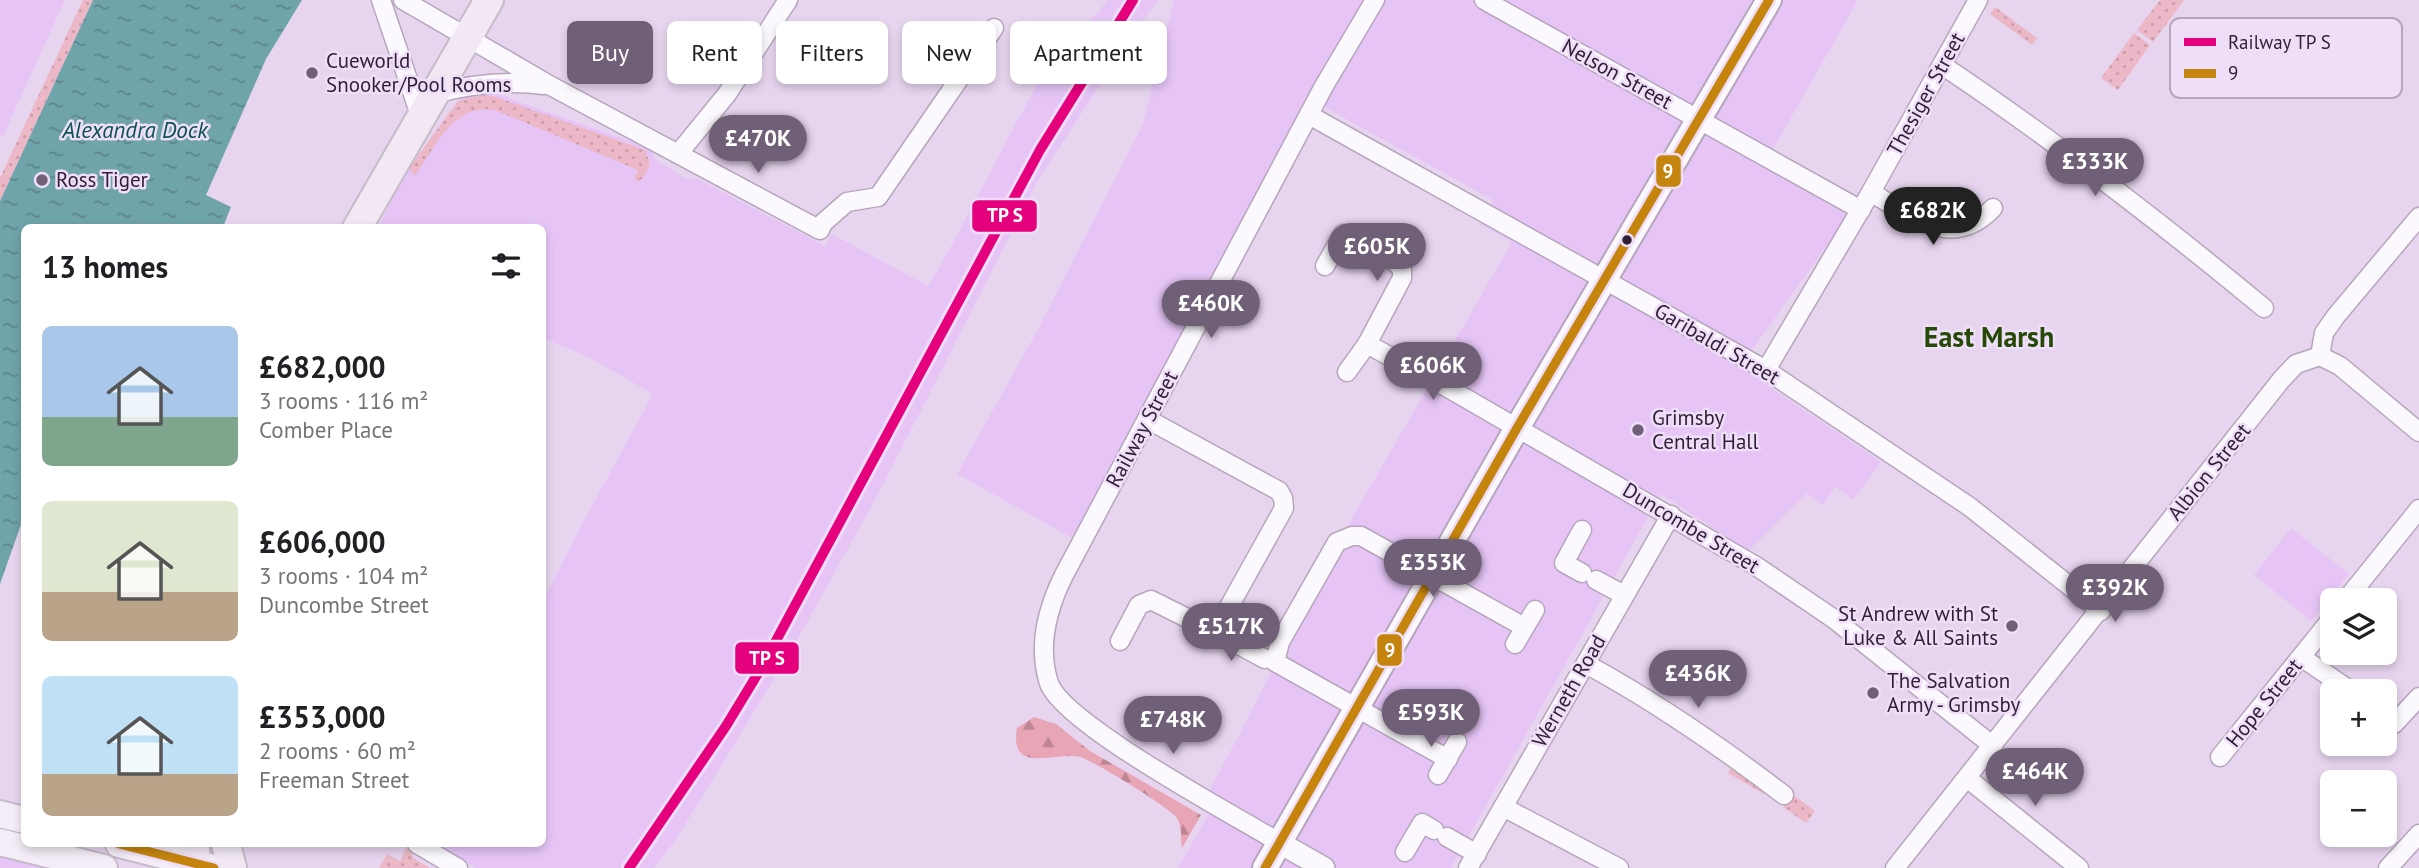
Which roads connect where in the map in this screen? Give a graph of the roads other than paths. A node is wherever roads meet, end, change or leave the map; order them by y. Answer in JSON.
{"nodes":[{"id":1,"x":381,"y":0,"type":"edge"},
{"id":2,"x":403,"y":0,"type":"edge"},
{"id":3,"x":489,"y":0,"type":"edge"},
{"id":4,"x":788,"y":0,"type":"edge"},
{"id":5,"x":1375,"y":0,"type":"edge"},
{"id":6,"x":1484,"y":0,"type":"edge"},
{"id":7,"x":1769,"y":0,"type":"edge"},
{"id":8,"x":1978,"y":0,"type":"edge"},
{"id":9,"x":467,"y":38,"type":"junction"},
{"id":10,"x":1942,"y":65,"type":"junction"},
{"id":11,"x":956,"y":84,"type":"edge"},
{"id":12,"x":551,"y":86,"type":"junction"},
{"id":13,"x":427,"y":105,"type":"junction"},
{"id":14,"x":1309,"y":115,"type":"junction"},
{"id":15,"x":1698,"y":120,"type":"junction"},
{"id":16,"x":678,"y":154,"type":"junction"},
{"id":17,"x":1871,"y":192,"type":"junction"},
{"id":18,"x":1993,"y":208,"type":"dead end"},
{"id":19,"x":1861,"y":210,"type":"junction"},
{"id":20,"x":2419,"y":217,"type":"edge"},
{"id":21,"x":359,"y":224,"type":"edge"},
{"id":22,"x":1325,"y":266,"type":"dead end"},
{"id":23,"x":1604,"y":279,"type":"junction"},
{"id":24,"x":2264,"y":308,"type":"dead end"},
{"id":25,"x":1367,"y":344,"type":"junction"},
{"id":26,"x":2320,"y":356,"type":"junction"},
{"id":27,"x":1766,"y":370,"type":"junction"},
{"id":28,"x":1347,"y":372,"type":"dead end"},
{"id":29,"x":1147,"y":419,"type":"junction"},
{"id":30,"x":1517,"y":428,"type":"junction"},
{"id":31,"x":2419,"y":432,"type":"edge"},
{"id":32,"x":2419,"y":509,"type":"edge"},
{"id":33,"x":1671,"y":515,"type":"junction"},
{"id":34,"x":1582,"y":530,"type":"dead end"},
{"id":35,"x":1432,"y":576,"type":"junction"},
{"id":36,"x":2356,"y":588,"type":"edge"},
{"id":37,"x":1624,"y":596,"type":"junction"},
{"id":38,"x":1535,"y":610,"type":"dead end"},
{"id":39,"x":2101,"y":611,"type":"junction"},
{"id":40,"x":1524,"y":627,"type":"junction"},
{"id":41,"x":1215,"y":632,"type":"junction"},
{"id":42,"x":2320,"y":633,"type":"edge"},
{"id":43,"x":1120,"y":641,"type":"dead end"},
{"id":44,"x":1515,"y":644,"type":"dead end"},
{"id":45,"x":2301,"y":657,"type":"junction"},
{"id":46,"x":1265,"y":659,"type":"dead end"},
{"id":47,"x":1586,"y":664,"type":"junction"},
{"id":48,"x":2333,"y":679,"type":"edge"},
{"id":49,"x":2419,"y":697,"type":"edge"},
{"id":50,"x":1357,"y":708,"type":"junction"},
{"id":51,"x":2397,"y":723,"type":"edge"},
{"id":52,"x":1457,"y":742,"type":"dead end"},
{"id":53,"x":1993,"y":746,"type":"junction"},
{"id":54,"x":2220,"y":757,"type":"dead end"},
{"id":55,"x":1448,"y":759,"type":"junction"},
{"id":56,"x":1438,"y":775,"type":"dead end"},
{"id":57,"x":1967,"y":778,"type":"junction"},
{"id":58,"x":1784,"y":795,"type":"dead end"},
{"id":59,"x":1503,"y":807,"type":"junction"},
{"id":60,"x":0,"y":814,"type":"edge"},
{"id":61,"x":21,"y":819,"type":"edge"},
{"id":62,"x":2419,"y":834,"type":"edge"},
{"id":63,"x":0,"y":842,"type":"edge"},
{"id":64,"x":1280,"y":843,"type":"junction"},
{"id":65,"x":128,"y":847,"type":"edge"},
{"id":66,"x":227,"y":847,"type":"edge"},
{"id":67,"x":422,"y":847,"type":"edge"},
{"id":68,"x":1405,"y":852,"type":"dead end"},
{"id":69,"x":149,"y":854,"type":"edge"},
{"id":70,"x":201,"y":861,"type":"edge"},
{"id":71,"x":1473,"y":861,"type":"edge"},
{"id":72,"x":104,"y":868,"type":"edge"},
{"id":73,"x":232,"y":868,"type":"edge"},
{"id":74,"x":458,"y":868,"type":"edge"},
{"id":75,"x":1265,"y":868,"type":"edge"},
{"id":76,"x":1324,"y":868,"type":"edge"},
{"id":77,"x":1619,"y":868,"type":"edge"},
{"id":78,"x":1895,"y":868,"type":"edge"},
{"id":79,"x":2079,"y":868,"type":"edge"},
{"id":80,"x":2388,"y":868,"type":"edge"}],
"edges":[{"from":1,"to":13,"type":"street"},
{"from":2,"to":9,"type":"street"},
{"from":3,"to":9,"type":"highway"},
{"from":4,"to":16,"type":"street"},
{"from":5,"to":14,"type":"street","name":"Railway Street"},
{"from":6,"to":15,"type":"street","name":"Nelson Street"},
{"from":7,"to":15,"type":"main road"},
{"from":8,"to":10,"type":"street","name":"Thesiger Street"},
{"from":9,"to":12,"type":"street"},
{"from":9,"to":13,"type":"highway"},
{"from":10,"to":17,"type":"street","name":"Thesiger Street"},
{"from":10,"to":24,"type":"street"},
{"from":11,"to":16,"type":"street"},
{"from":12,"to":13,"type":"street"},
{"from":12,"to":16,"type":"street"},
{"from":13,"to":21,"type":"highway"},
{"from":14,"to":23,"type":"street","name":"Garibaldi Street"},
{"from":14,"to":29,"type":"street","name":"Railway Street"},
{"from":15,"to":19,"type":"street","name":"Nelson Street"},
{"from":15,"to":23,"type":"main road"},
{"from":17,"to":18,"type":"street"},
{"from":17,"to":19,"type":"street","name":"Thesiger Street"},
{"from":19,"to":27,"type":"street","name":"Thesiger Street"},
{"from":20,"to":26,"type":"street"},
{"from":22,"to":25,"type":"street"},
{"from":23,"to":27,"type":"street","name":"Garibaldi Street"},
{"from":23,"to":30,"type":"main road"},
{"from":25,"to":28,"type":"street"},
{"from":25,"to":30,"type":"street","name":"Duncombe Street"},
{"from":26,"to":31,"type":"street"},
{"from":26,"to":39,"type":"street","name":"Albion Street"},
{"from":27,"to":39,"type":"street","name":"Garibaldi Street"},
{"from":29,"to":41,"type":"street"},
{"from":29,"to":64,"type":"street","name":"Railway Street"},
{"from":30,"to":33,"type":"street","name":"Duncombe Street"},
{"from":30,"to":35,"type":"main road"},
{"from":32,"to":36,"type":"street"},
{"from":33,"to":37,"type":"street","name":"Werneth Road"},
{"from":33,"to":53,"type":"street","name":"Duncombe Street"},
{"from":34,"to":37,"type":"street"},
{"from":35,"to":40,"type":"street"},
{"from":35,"to":50,"type":"main road"},
{"from":35,"to":50,"type":"street"},
{"from":37,"to":47,"type":"street","name":"Werneth Road"},
{"from":38,"to":40,"type":"street"},
{"from":39,"to":53,"type":"street","name":"Albion Street"},
{"from":40,"to":44,"type":"street"},
{"from":41,"to":43,"type":"street"},
{"from":41,"to":46,"type":"street"},
{"from":42,"to":45,"type":"street","name":"Hope Street"},
{"from":45,"to":48,"type":"street"},
{"from":45,"to":54,"type":"street","name":"Hope Street"},
{"from":47,"to":58,"type":"street"},
{"from":47,"to":59,"type":"street","name":"Werneth Road"},
{"from":49,"to":51,"type":"street"},
{"from":50,"to":55,"type":"street"},
{"from":50,"to":64,"type":"main road"},
{"from":52,"to":55,"type":"street"},
{"from":53,"to":57,"type":"street","name":"Albion Street"},
{"from":55,"to":56,"type":"street"},
{"from":57,"to":78,"type":"street","name":"Albion Street"},
{"from":57,"to":79,"type":"street"},
{"from":59,"to":71,"type":"street","name":"Werneth Road"},
{"from":59,"to":77,"type":"street"},
{"from":60,"to":61,"type":"main road"},
{"from":62,"to":80,"type":"street"},
{"from":63,"to":72,"type":"main road"},
{"from":64,"to":75,"type":"main road"},
{"from":64,"to":76,"type":"street"},
{"from":65,"to":69,"type":"main road"},
{"from":66,"to":73,"type":"highway"},
{"from":67,"to":74,"type":"street"},
{"from":68,"to":71,"type":"street"},
{"from":69,"to":70,"type":"main road"}]}
